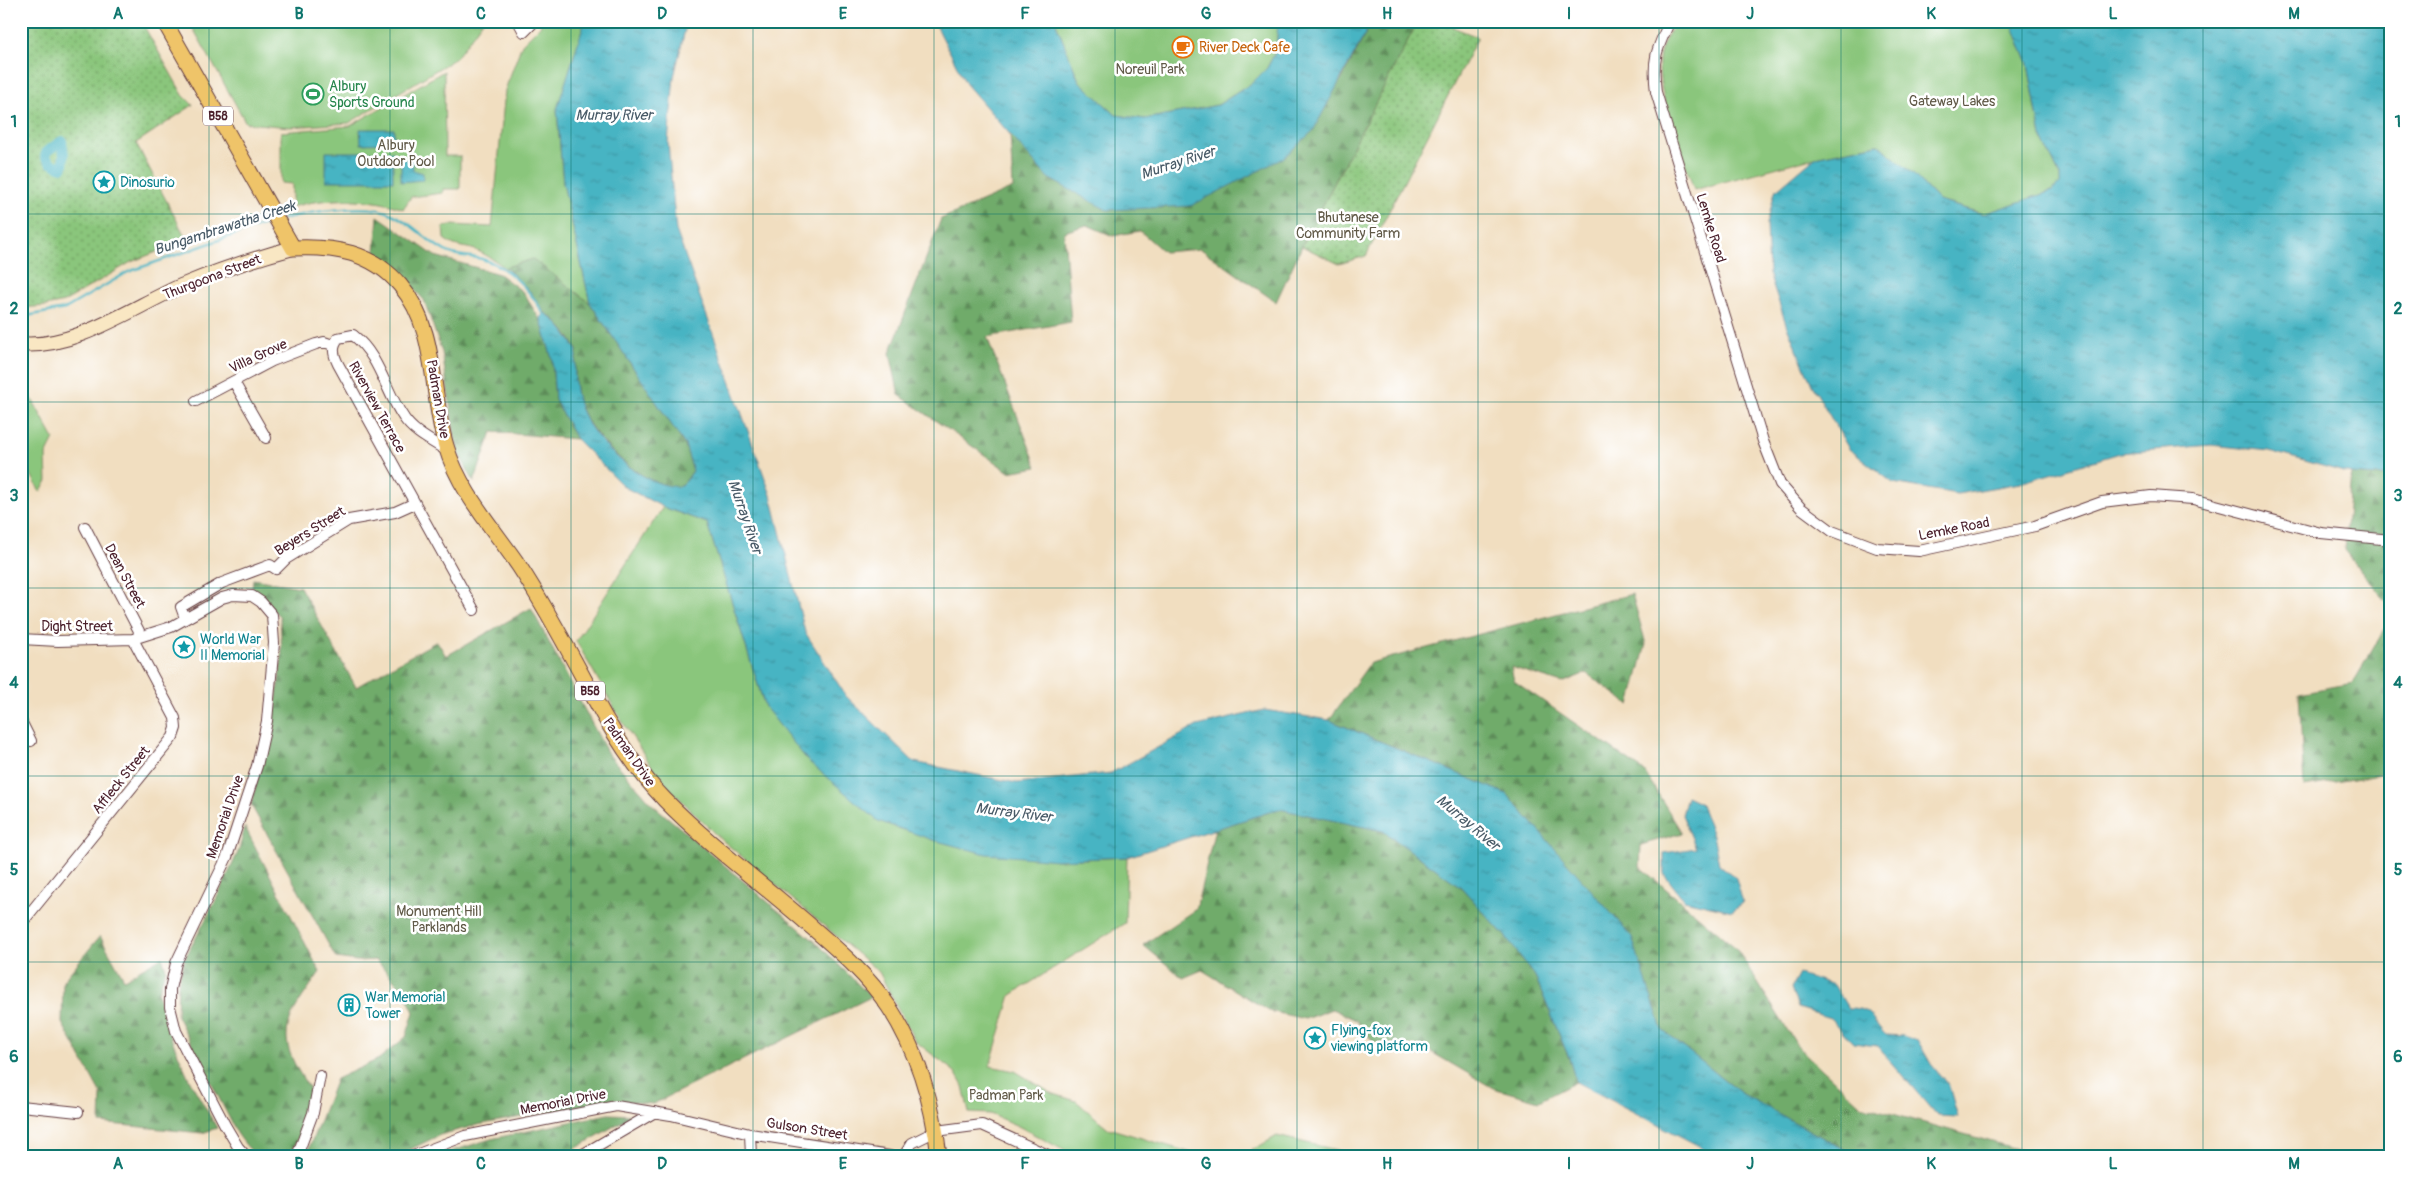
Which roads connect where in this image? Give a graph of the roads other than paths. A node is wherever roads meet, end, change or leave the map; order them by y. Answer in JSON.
{"nodes":[{"id":1,"x":164,"y":21,"type":"edge"},
{"id":2,"x":518,"y":21,"type":"edge"},
{"id":3,"x":531,"y":21,"type":"edge"},
{"id":4,"x":1670,"y":21,"type":"edge"},
{"id":5,"x":294,"y":248,"type":"junction"},
{"id":6,"x":78,"y":334,"type":"junction"},
{"id":7,"x":21,"y":337,"type":"edge"},
{"id":8,"x":21,"y":344,"type":"edge"},
{"id":9,"x":333,"y":345,"type":"junction"},
{"id":10,"x":234,"y":382,"type":"junction"},
{"id":11,"x":196,"y":401,"type":"dead end"},
{"id":12,"x":266,"y":438,"type":"dead end"},
{"id":13,"x":447,"y":451,"type":"junction"},
{"id":14,"x":415,"y":503,"type":"junction"},
{"id":15,"x":85,"y":527,"type":"dead end"},
{"id":16,"x":2391,"y":540,"type":"edge"},
{"id":17,"x":474,"y":610,"type":"dead end"},
{"id":18,"x":185,"y":618,"type":"junction"},
{"id":19,"x":136,"y":638,"type":"junction"},
{"id":20,"x":21,"y":639,"type":"edge"},
{"id":21,"x":21,"y":721,"type":"edge"},
{"id":22,"x":21,"y":740,"type":"edge"},
{"id":23,"x":21,"y":924,"type":"edge"},
{"id":24,"x":320,"y":1076,"type":"dead end"},
{"id":25,"x":21,"y":1106,"type":"edge"},
{"id":26,"x":78,"y":1112,"type":"dead end"},
{"id":27,"x":655,"y":1112,"type":"junction"},
{"id":28,"x":936,"y":1131,"type":"junction"},
{"id":29,"x":750,"y":1134,"type":"junction"},
{"id":30,"x":246,"y":1156,"type":"edge"},
{"id":31,"x":297,"y":1156,"type":"edge"},
{"id":32,"x":413,"y":1156,"type":"edge"},
{"id":33,"x":580,"y":1156,"type":"edge"},
{"id":34,"x":751,"y":1156,"type":"edge"},
{"id":35,"x":890,"y":1156,"type":"edge"},
{"id":36,"x":904,"y":1156,"type":"edge"},
{"id":37,"x":939,"y":1156,"type":"edge"},
{"id":38,"x":1050,"y":1156,"type":"edge"}],
"edges":[{"from":1,"to":5,"type":"main road","number":"B58"},
{"from":2,"to":3,"type":"street"},
{"from":4,"to":16,"type":"street","name":"Lemke Road"},
{"from":5,"to":6,"type":"main road","name":"Thurgoona Street"},
{"from":5,"to":13,"type":"main road","name":"Padman Drive","number":"B58"},
{"from":6,"to":7,"type":"main road","name":"Thurgoona Street"},
{"from":6,"to":8,"type":"main road","name":"Thurgoona Street"},
{"from":9,"to":10,"type":"street","name":"Villa Grove"},
{"from":9,"to":13,"type":"street","name":"Riverview Terrace"},
{"from":9,"to":14,"type":"street","name":"Riverview Terrace"},
{"from":10,"to":11,"type":"street","name":"Villa Grove"},
{"from":10,"to":12,"type":"street"},
{"from":13,"to":28,"type":"main road","name":"Padman Drive","number":"B58"},
{"from":14,"to":17,"type":"street","name":"Riverview Terrace"},
{"from":14,"to":18,"type":"street","name":"Beyers Street"},
{"from":15,"to":19,"type":"street","name":"Dean Street"},
{"from":18,"to":19,"type":"street","name":"Memorial Drive"},
{"from":18,"to":30,"type":"street","name":"Memorial Drive"},
{"from":19,"to":20,"type":"street","name":"Dight Street"},
{"from":19,"to":23,"type":"street","name":"Affleck Street"},
{"from":21,"to":22,"type":"street"},
{"from":24,"to":31,"type":"street"},
{"from":25,"to":26,"type":"street"},
{"from":27,"to":29,"type":"street","name":"Memorial Drive"},
{"from":27,"to":32,"type":"street","name":"Memorial Drive"},
{"from":27,"to":33,"type":"street"},
{"from":28,"to":36,"type":"street"},
{"from":28,"to":37,"type":"main road","name":"Padman Drive","number":"B58"},
{"from":28,"to":38,"type":"street"},
{"from":29,"to":34,"type":"street"},
{"from":29,"to":35,"type":"street","name":"Gulson Street"}]}
